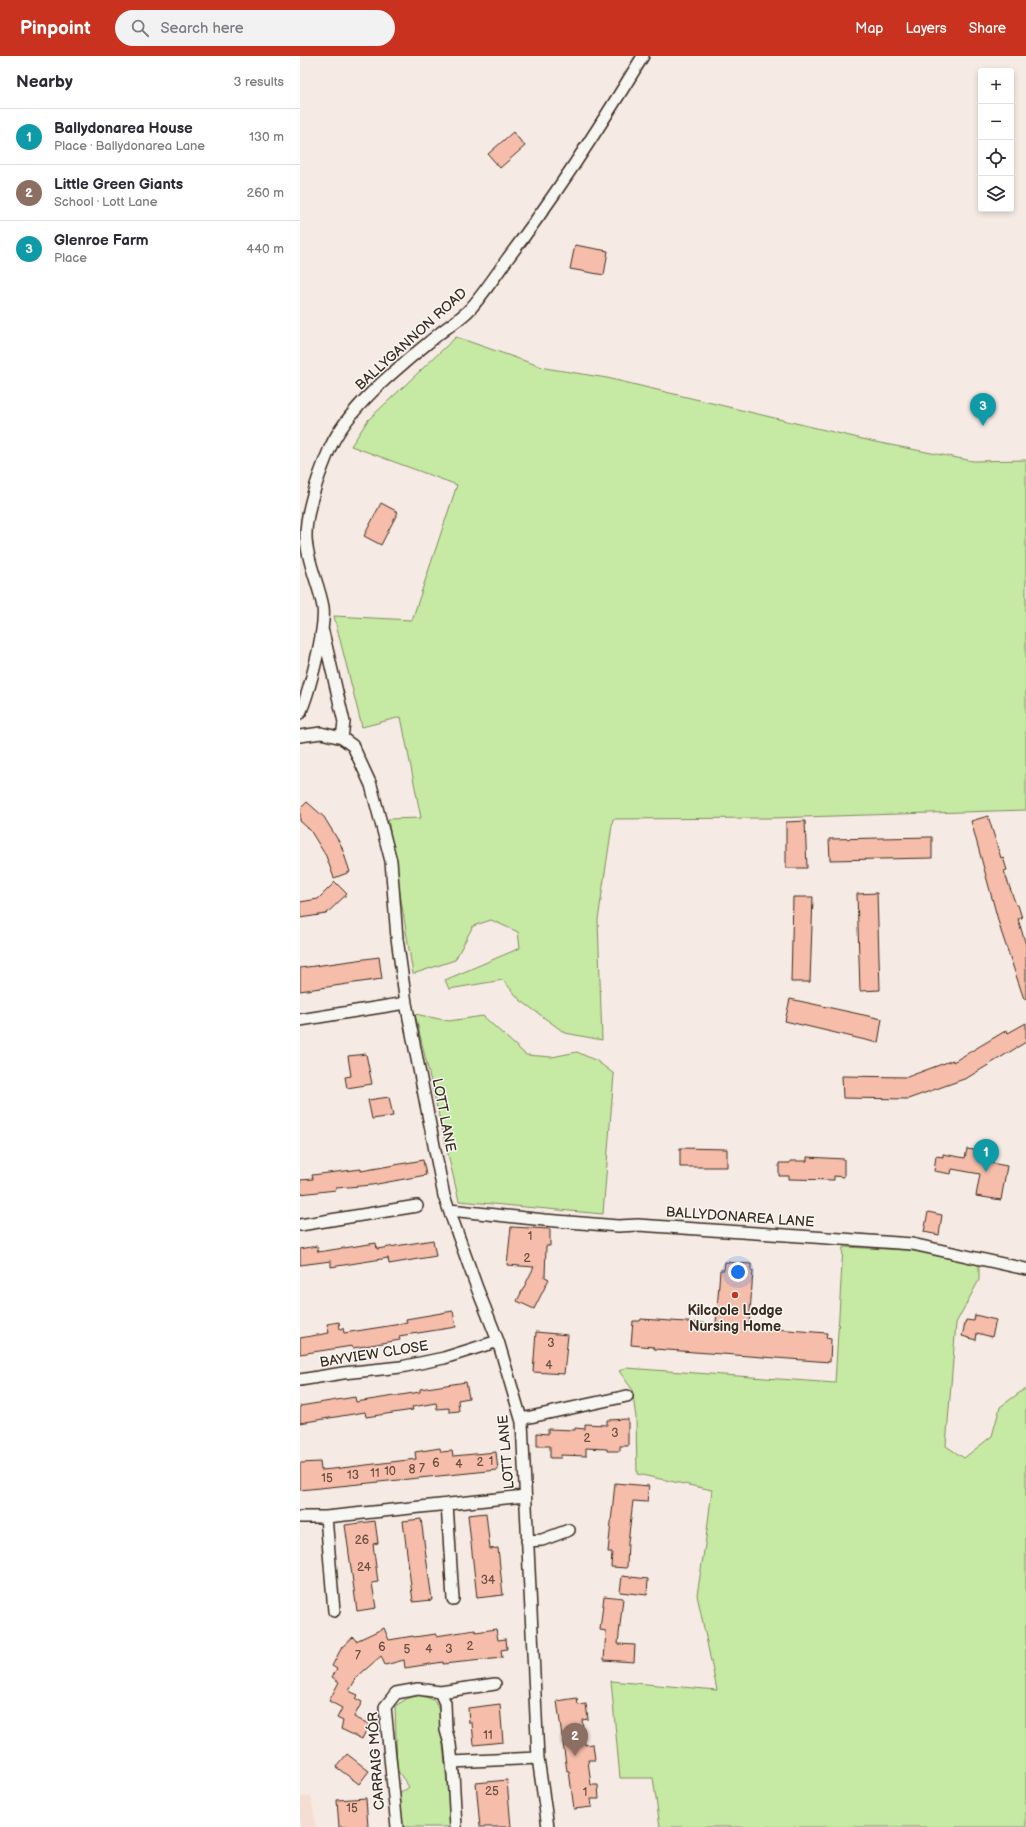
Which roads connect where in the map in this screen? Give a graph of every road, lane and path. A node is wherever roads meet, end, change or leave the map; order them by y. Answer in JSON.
{"nodes":[{"id":1,"x":643,"y":56,"type":"edge"},
{"id":2,"x":323,"y":629,"type":"junction"},
{"id":3,"x":300,"y":713,"type":"edge"},
{"id":4,"x":300,"y":736,"type":"edge"},
{"id":5,"x":342,"y":738,"type":"junction"},
{"id":6,"x":406,"y":1003,"type":"junction"},
{"id":7,"x":300,"y":1020,"type":"edge"},
{"id":8,"x":417,"y":1206,"type":"dead end"},
{"id":9,"x":450,"y":1210,"type":"junction"},
{"id":10,"x":300,"y":1224,"type":"edge"},
{"id":11,"x":1026,"y":1269,"type":"edge"},
{"id":12,"x":498,"y":1341,"type":"junction"},
{"id":13,"x":300,"y":1380,"type":"edge"},
{"id":14,"x":627,"y":1396,"type":"dead end"},
{"id":15,"x":521,"y":1418,"type":"junction"},
{"id":16,"x":525,"y":1496,"type":"junction"},
{"id":17,"x":447,"y":1504,"type":"junction"},
{"id":18,"x":326,"y":1516,"type":"junction"},
{"id":19,"x":300,"y":1517,"type":"edge"},
{"id":20,"x":569,"y":1530,"type":"dead end"},
{"id":21,"x":527,"y":1541,"type":"junction"},
{"id":22,"x":454,"y":1599,"type":"dead end"},
{"id":23,"x":334,"y":1612,"type":"dead end"},
{"id":24,"x":495,"y":1684,"type":"dead end"},
{"id":25,"x":440,"y":1692,"type":"junction"},
{"id":26,"x":538,"y":1758,"type":"junction"},
{"id":27,"x":452,"y":1762,"type":"junction"},
{"id":28,"x":397,"y":1827,"type":"edge"},
{"id":29,"x":456,"y":1827,"type":"edge"},
{"id":30,"x":548,"y":1827,"type":"edge"}],
"edges":[{"from":1,"to":2,"type":"street","name":"BALLYGANNON ROAD"},
{"from":2,"to":3,"type":"street","name":"BALLYGANNON ROAD"},
{"from":2,"to":5,"type":"street","name":"BALLYGANNON ROAD"},
{"from":4,"to":5,"type":"street"},
{"from":5,"to":6,"type":"street","name":"LOTT LANE"},
{"from":6,"to":7,"type":"street"},
{"from":6,"to":9,"type":"street","name":"LOTT LANE"},
{"from":8,"to":10,"type":"street"},
{"from":9,"to":11,"type":"street","name":"BALLYDONAREA LANE"},
{"from":9,"to":12,"type":"street","name":"LOTT LANE"},
{"from":12,"to":13,"type":"street","name":"BAYVIEW CLOSE"},
{"from":12,"to":15,"type":"street","name":"LOTT LANE"},
{"from":14,"to":15,"type":"street"},
{"from":15,"to":16,"type":"street","name":"LOTT LANE"},
{"from":16,"to":17,"type":"street"},
{"from":16,"to":21,"type":"street","name":"LOTT LANE"},
{"from":17,"to":18,"type":"street"},
{"from":17,"to":22,"type":"street"},
{"from":18,"to":19,"type":"street"},
{"from":18,"to":23,"type":"street"},
{"from":20,"to":21,"type":"street"},
{"from":21,"to":26,"type":"street","name":"LOTT LANE"},
{"from":24,"to":25,"type":"street","name":"CARRAIG MÓR"},
{"from":25,"to":27,"type":"street"},
{"from":25,"to":28,"type":"street","name":"CARRAIG MÓR"},
{"from":26,"to":27,"type":"street"},
{"from":26,"to":30,"type":"street","name":"LOTT LANE"},
{"from":27,"to":29,"type":"street"}]}
